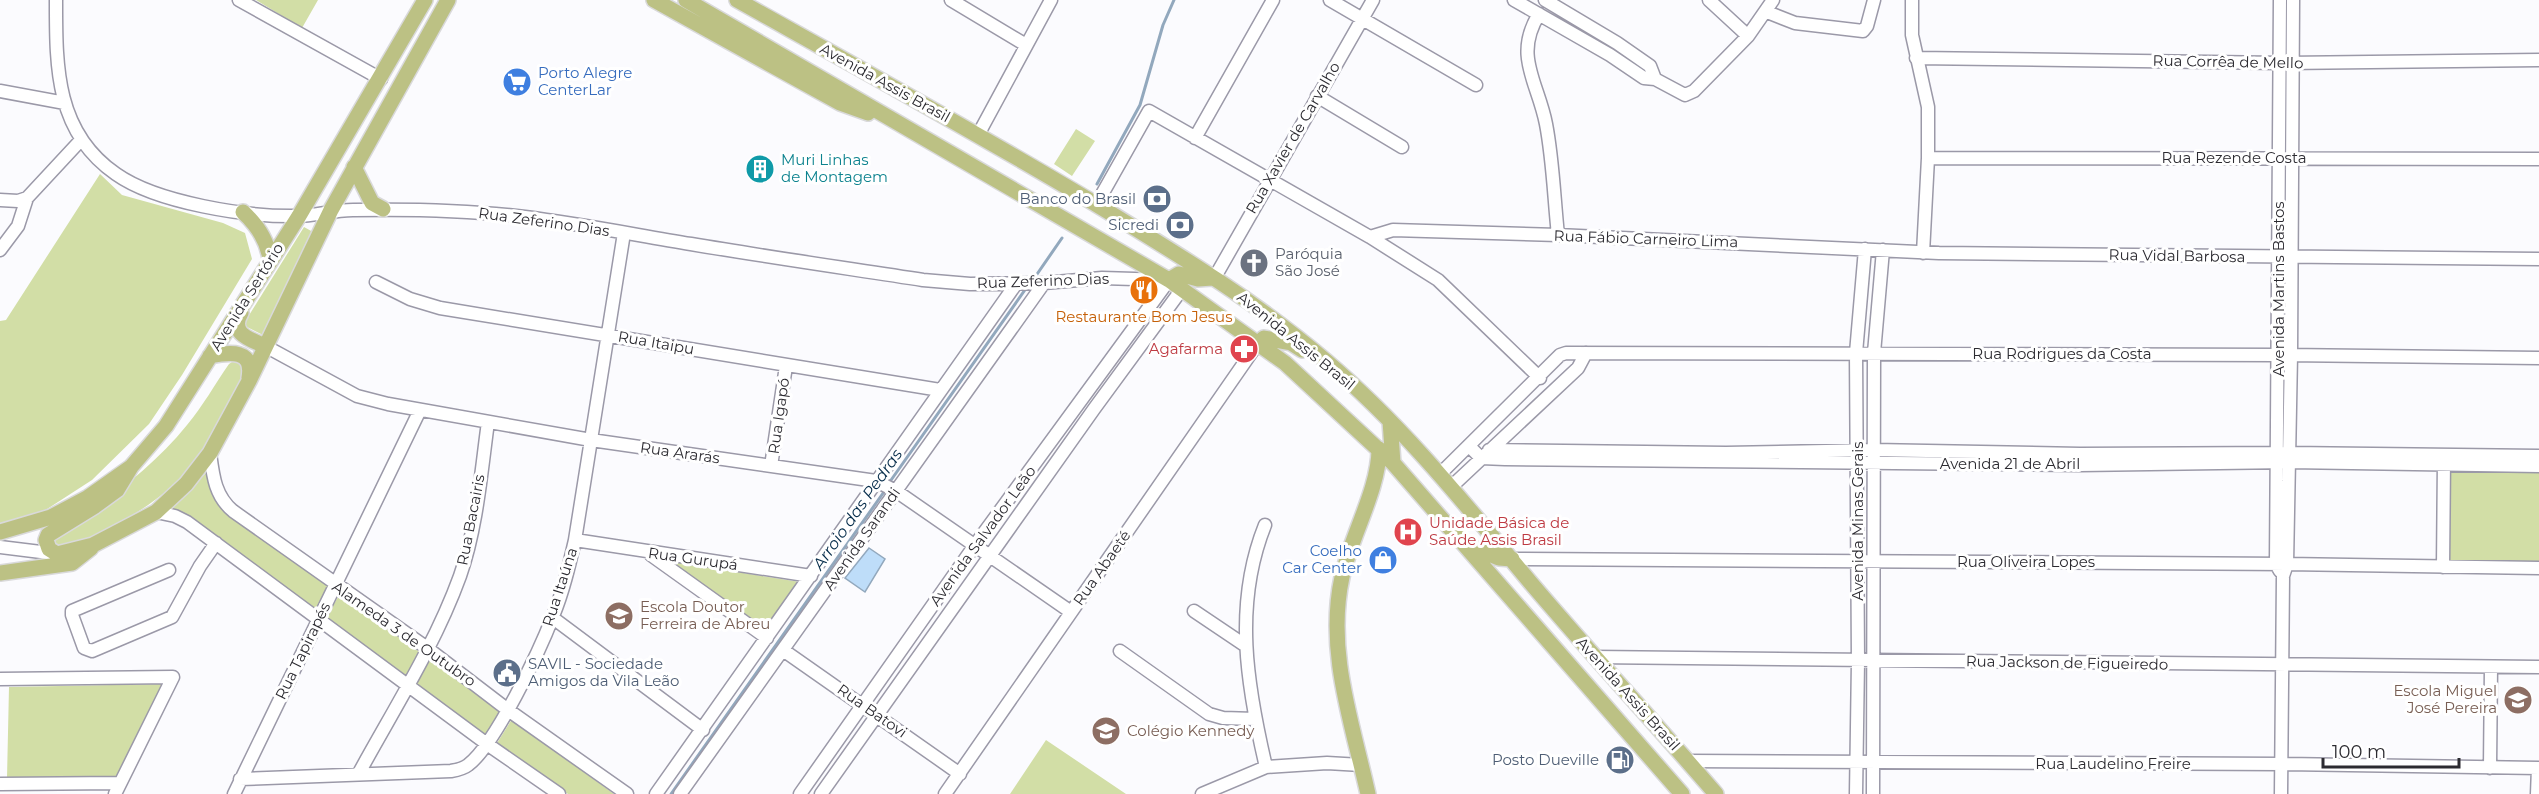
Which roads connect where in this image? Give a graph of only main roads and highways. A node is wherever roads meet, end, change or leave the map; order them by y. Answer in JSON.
{"nodes":[{"id":1,"x":426,"y":0,"type":"edge"},
{"id":2,"x":448,"y":0,"type":"edge"},
{"id":3,"x":654,"y":0,"type":"edge"},
{"id":4,"x":686,"y":0,"type":"edge"},
{"id":5,"x":738,"y":0,"type":"edge"},
{"id":6,"x":911,"y":130,"type":"junction"},
{"id":7,"x":354,"y":167,"type":"junction"},
{"id":8,"x":383,"y":209,"type":"road end"},
{"id":9,"x":243,"y":212,"type":"road end"},
{"id":10,"x":299,"y":216,"type":"junction"},
{"id":11,"x":315,"y":239,"type":"junction"},
{"id":12,"x":270,"y":259,"type":"junction"},
{"id":13,"x":1215,"y":278,"type":"junction"},
{"id":14,"x":1169,"y":280,"type":"junction"},
{"id":15,"x":253,"y":286,"type":"junction"},
{"id":16,"x":1258,"y":343,"type":"junction"},
{"id":17,"x":265,"y":346,"type":"junction"},
{"id":18,"x":210,"y":356,"type":"junction"},
{"id":19,"x":1328,"y":362,"type":"junction"},
{"id":20,"x":249,"y":381,"type":"junction"},
{"id":21,"x":1390,"y":421,"type":"junction"},
{"id":22,"x":1379,"y":449,"type":"junction"},
{"id":23,"x":1393,"y":463,"type":"junction"},
{"id":24,"x":131,"y":467,"type":"junction"},
{"id":25,"x":3,"y":533,"type":"edge"},
{"id":26,"x":1354,"y":535,"type":"junction"},
{"id":27,"x":1467,"y":545,"type":"junction"},
{"id":28,"x":93,"y":546,"type":"junction"},
{"id":29,"x":1512,"y":560,"type":"junction"},
{"id":30,"x":0,"y":573,"type":"edge"},
{"id":31,"x":1368,"y":794,"type":"edge"},
{"id":32,"x":1682,"y":794,"type":"edge"},
{"id":33,"x":1716,"y":794,"type":"edge"}],
"edges":[{"from":1,"to":10,"type":"main road","name":"Avenida Sertório"},
{"from":2,"to":7,"type":"main road","name":"Avenida Sertório"},
{"from":3,"to":6,"type":"main road","name":"Avenida Assis Brasil"},
{"from":4,"to":6,"type":"main road","name":"Avenida Assis Brasil"},
{"from":5,"to":13,"type":"main road","name":"Avenida Assis Brasil"},
{"from":6,"to":14,"type":"main road","name":"Avenida Assis Brasil"},
{"from":7,"to":8,"type":"main road"},
{"from":7,"to":11,"type":"main road","name":"Avenida Sertório"},
{"from":9,"to":12,"type":"main road"},
{"from":10,"to":11,"type":"main road"},
{"from":10,"to":12,"type":"main road","name":"Avenida Sertório"},
{"from":11,"to":17,"type":"main road","name":"Avenida Sertório"},
{"from":12,"to":15,"type":"main road","name":"Avenida Sertório"},
{"from":13,"to":14,"type":"main road"},
{"from":13,"to":19,"type":"main road","name":"Avenida Assis Brasil"},
{"from":14,"to":16,"type":"main road","name":"Avenida Assis Brasil"},
{"from":15,"to":17,"type":"main road"},
{"from":15,"to":18,"type":"main road","name":"Avenida Sertório"},
{"from":16,"to":19,"type":"main road"},
{"from":16,"to":22,"type":"main road","name":"Avenida Assis Brasil"},
{"from":17,"to":20,"type":"main road","name":"Avenida Sertório"},
{"from":18,"to":20,"type":"main road"},
{"from":18,"to":24,"type":"main road","name":"Avenida Sertório"},
{"from":19,"to":21,"type":"main road","name":"Avenida Assis Brasil"},
{"from":20,"to":28,"type":"main road","name":"Avenida Sertório"},
{"from":21,"to":23,"type":"main road"},
{"from":21,"to":29,"type":"main road","name":"Avenida Assis Brasil"},
{"from":22,"to":23,"type":"main road","name":"Avenida Assis Brasil"},
{"from":22,"to":26,"type":"main road"},
{"from":23,"to":26,"type":"main road"},
{"from":23,"to":27,"type":"main road","name":"Avenida Assis Brasil"},
{"from":24,"to":25,"type":"main road","name":"Avenida Sertório"},
{"from":24,"to":28,"type":"main road","name":"Avenida Sertório"},
{"from":26,"to":31,"type":"main road"},
{"from":27,"to":29,"type":"main road"},
{"from":27,"to":32,"type":"main road","name":"Avenida Assis Brasil"},
{"from":28,"to":30,"type":"main road","name":"Avenida Sertório"},
{"from":29,"to":33,"type":"main road","name":"Avenida Assis Brasil"}]}
